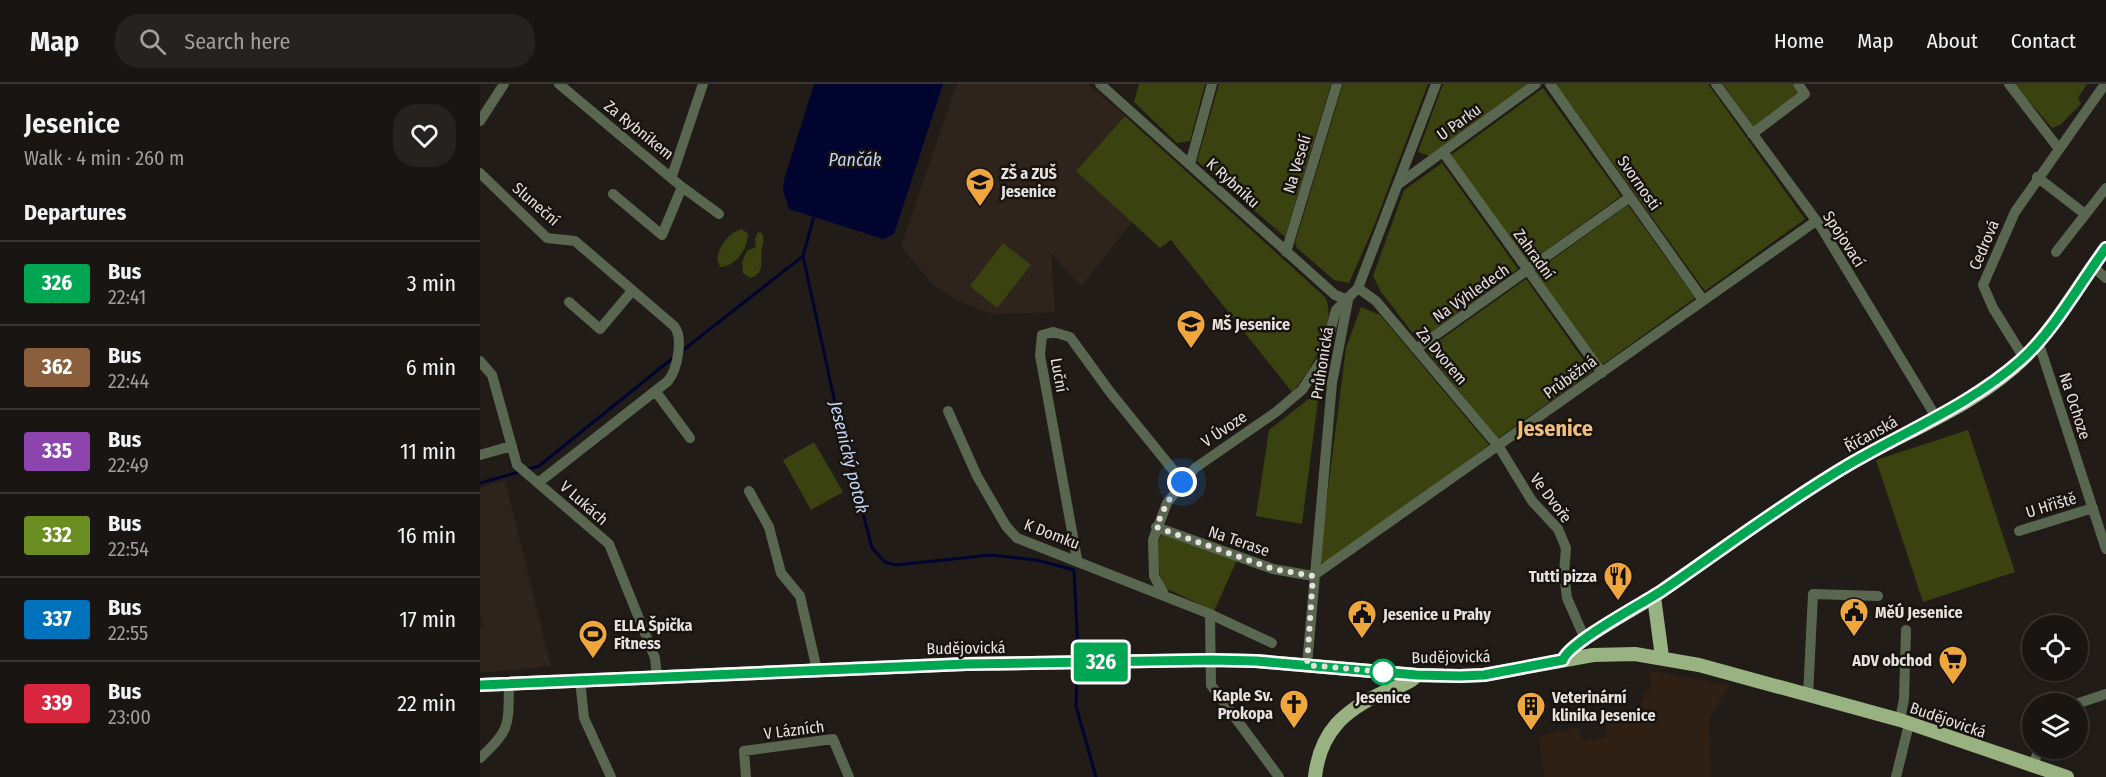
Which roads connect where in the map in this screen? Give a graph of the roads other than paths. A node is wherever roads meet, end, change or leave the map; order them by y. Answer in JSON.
{"nodes":[{"id":1,"x":504,"y":84,"type":"edge"},
{"id":2,"x":559,"y":84,"type":"edge"},
{"id":3,"x":703,"y":84,"type":"edge"},
{"id":4,"x":1100,"y":84,"type":"edge"},
{"id":5,"x":1212,"y":84,"type":"edge"},
{"id":6,"x":1337,"y":84,"type":"edge"},
{"id":7,"x":1436,"y":84,"type":"edge"},
{"id":8,"x":1536,"y":84,"type":"edge"},
{"id":9,"x":1550,"y":84,"type":"edge"},
{"id":10,"x":1716,"y":84,"type":"edge"},
{"id":11,"x":1798,"y":84,"type":"edge"},
{"id":12,"x":2009,"y":84,"type":"edge"},
{"id":13,"x":2105,"y":84,"type":"edge"},
{"id":14,"x":480,"y":121,"type":"edge"},
{"id":15,"x":1752,"y":134,"type":"junction"},
{"id":16,"x":2060,"y":149,"type":"junction"},
{"id":17,"x":1443,"y":152,"type":"junction"},
{"id":18,"x":1190,"y":164,"type":"junction"},
{"id":19,"x":480,"y":173,"type":"edge"},
{"id":20,"x":672,"y":176,"type":"junction"},
{"id":21,"x":2037,"y":177,"type":"junction"},
{"id":22,"x":1399,"y":183,"type":"junction"},
{"id":23,"x":682,"y":187,"type":"junction"},
{"id":24,"x":2106,"y":188,"type":"edge"},
{"id":25,"x":613,"y":194,"type":"dead end"},
{"id":26,"x":1630,"y":197,"type":"junction"},
{"id":27,"x":719,"y":214,"type":"dead end"},
{"id":28,"x":2085,"y":214,"type":"junction"},
{"id":29,"x":1816,"y":221,"type":"junction"},
{"id":30,"x":2106,"y":248,"type":"edge"},
{"id":31,"x":1286,"y":252,"type":"junction"},
{"id":32,"x":2056,"y":252,"type":"dead end"},
{"id":33,"x":2092,"y":266,"type":"junction"},
{"id":34,"x":1527,"y":271,"type":"junction"},
{"id":35,"x":2106,"y":278,"type":"edge"},
{"id":36,"x":1358,"y":288,"type":"junction"},
{"id":37,"x":632,"y":291,"type":"junction"},
{"id":38,"x":1348,"y":300,"type":"junction"},
{"id":39,"x":1703,"y":300,"type":"junction"},
{"id":40,"x":569,"y":302,"type":"dead end"},
{"id":41,"x":2038,"y":341,"type":"junction"},
{"id":42,"x":1416,"y":350,"type":"junction"},
{"id":43,"x":2024,"y":358,"type":"junction"},
{"id":44,"x":480,"y":361,"type":"edge"},
{"id":45,"x":1602,"y":373,"type":"junction"},
{"id":46,"x":656,"y":392,"type":"junction"},
{"id":47,"x":948,"y":411,"type":"dead end"},
{"id":48,"x":1936,"y":417,"type":"junction"},
{"id":49,"x":690,"y":438,"type":"dead end"},
{"id":50,"x":512,"y":446,"type":"junction"},
{"id":51,"x":1498,"y":447,"type":"junction"},
{"id":52,"x":480,"y":455,"type":"edge"},
{"id":53,"x":1182,"y":482,"type":"junction"},
{"id":54,"x":538,"y":483,"type":"junction"},
{"id":55,"x":749,"y":491,"type":"dead end"},
{"id":56,"x":2092,"y":508,"type":"junction"},
{"id":57,"x":1156,"y":527,"type":"junction"},
{"id":58,"x":2019,"y":531,"type":"dead end"},
{"id":59,"x":2106,"y":549,"type":"edge"},
{"id":60,"x":1077,"y":559,"type":"junction"},
{"id":61,"x":1313,"y":576,"type":"junction"},
{"id":62,"x":1165,"y":596,"type":"junction"},
{"id":63,"x":1878,"y":596,"type":"dead end"},
{"id":64,"x":1654,"y":597,"type":"junction"},
{"id":65,"x":1210,"y":614,"type":"junction"},
{"id":66,"x":1906,"y":630,"type":"dead end"},
{"id":67,"x":1585,"y":639,"type":"junction"},
{"id":68,"x":1272,"y":642,"type":"dead end"},
{"id":69,"x":1662,"y":657,"type":"junction"},
{"id":70,"x":1211,"y":660,"type":"junction"},
{"id":71,"x":1563,"y":660,"type":"junction"},
{"id":72,"x":1307,"y":665,"type":"junction"},
{"id":73,"x":817,"y":670,"type":"junction"},
{"id":74,"x":1417,"y":675,"type":"junction"},
{"id":75,"x":657,"y":677,"type":"junction"},
{"id":76,"x":580,"y":680,"type":"junction"},
{"id":77,"x":509,"y":683,"type":"junction"},
{"id":78,"x":480,"y":685,"type":"edge"},
{"id":79,"x":2106,"y":694,"type":"edge"},
{"id":80,"x":1808,"y":696,"type":"junction"},
{"id":81,"x":2088,"y":700,"type":"edge"},
{"id":82,"x":1904,"y":722,"type":"junction"},
{"id":83,"x":480,"y":758,"type":"edge"},
{"id":84,"x":2036,"y":759,"type":"edge"},
{"id":85,"x":2033,"y":767,"type":"junction"},
{"id":86,"x":1316,"y":771,"type":"edge"},
{"id":87,"x":611,"y":777,"type":"edge"},
{"id":88,"x":746,"y":777,"type":"edge"},
{"id":89,"x":849,"y":777,"type":"edge"},
{"id":90,"x":1279,"y":777,"type":"edge"},
{"id":91,"x":1896,"y":777,"type":"edge"},
{"id":92,"x":2067,"y":777,"type":"edge"}],
"edges":[{"from":1,"to":14,"type":"street"},
{"from":2,"to":20,"type":"street","name":"Za Rybníkem"},
{"from":3,"to":20,"type":"street","name":"Za Rybníkem"},
{"from":4,"to":18,"type":"street","name":"K Rybníku"},
{"from":5,"to":18,"type":"street"},
{"from":6,"to":31,"type":"street","name":"Na Veselí"},
{"from":7,"to":22,"type":"street","name":"Průhonická"},
{"from":8,"to":17,"type":"street","name":"U Parku"},
{"from":9,"to":26,"type":"street","name":"Svornosti"},
{"from":10,"to":15,"type":"street","name":"Spojovací"},
{"from":11,"to":15,"type":"street"},
{"from":12,"to":16,"type":"street"},
{"from":13,"to":16,"type":"street","name":"Cedrová"},
{"from":15,"to":29,"type":"street","name":"Spojovací"},
{"from":16,"to":21,"type":"street","name":"Cedrová"},
{"from":17,"to":22,"type":"street","name":"U Parku"},
{"from":17,"to":34,"type":"street","name":"Zahradní"},
{"from":18,"to":31,"type":"street","name":"K Rybníku"},
{"from":19,"to":37,"type":"street","name":"Sluneční"},
{"from":20,"to":23,"type":"street","name":"Za Rybníkem"},
{"from":21,"to":28,"type":"street"},
{"from":21,"to":43,"type":"street","name":"Cedrová"},
{"from":22,"to":36,"type":"street","name":"Průhonická"},
{"from":23,"to":25,"type":"street"},
{"from":23,"to":27,"type":"street","name":"Za Rybníkem"},
{"from":24,"to":28,"type":"street"},
{"from":26,"to":34,"type":"street","name":"Na Výhledech"},
{"from":26,"to":39,"type":"street","name":"Svornosti"},
{"from":28,"to":32,"type":"street"},
{"from":29,"to":39,"type":"street","name":"Průběžná"},
{"from":29,"to":48,"type":"street","name":"Spojovací"},
{"from":30,"to":33,"type":"main road","name":"Říčanská"},
{"from":31,"to":38,"type":"street","name":"K Rybníku"},
{"from":33,"to":35,"type":"street"},
{"from":33,"to":41,"type":"main road","name":"Říčanská"},
{"from":34,"to":42,"type":"street","name":"Na Výhledech"},
{"from":34,"to":45,"type":"street","name":"Zahradní"},
{"from":36,"to":38,"type":"street","name":"Průhonická"},
{"from":36,"to":42,"type":"street","name":"Za Dvorem"},
{"from":37,"to":40,"type":"street"},
{"from":37,"to":46,"type":"street","name":"Sluneční"},
{"from":38,"to":53,"type":"street","name":"V Úvoze"},
{"from":38,"to":61,"type":"street","name":"Průhonická"},
{"from":39,"to":45,"type":"street","name":"Průběžná"},
{"from":41,"to":43,"type":"main road","name":"Říčanská"},
{"from":41,"to":56,"type":"street","name":"Na Ochoze"},
{"from":42,"to":51,"type":"street","name":"Za Dvorem"},
{"from":43,"to":48,"type":"main road","name":"Říčanská"},
{"from":44,"to":50,"type":"street","name":"V Lukách"},
{"from":45,"to":51,"type":"street","name":"Průběžná"},
{"from":46,"to":49,"type":"street"},
{"from":46,"to":54,"type":"street","name":"Sluneční"},
{"from":47,"to":60,"type":"street","name":"K Domku"},
{"from":48,"to":64,"type":"main road","name":"Říčanská"},
{"from":50,"to":52,"type":"street"},
{"from":50,"to":54,"type":"street","name":"V Lukách"},
{"from":51,"to":61,"type":"street","name":"Průběžná"},
{"from":51,"to":67,"type":"street","name":"Ve Dvoře"},
{"from":53,"to":57,"type":"street","name":"V Úvoze"},
{"from":53,"to":60,"type":"street","name":"Luční"},
{"from":54,"to":75,"type":"street","name":"V Lukách"},
{"from":55,"to":73,"type":"street"},
{"from":56,"to":58,"type":"street","name":"U Hřiště"},
{"from":56,"to":59,"type":"street","name":"Na Ochoze"},
{"from":57,"to":61,"type":"street","name":"Na Terase"},
{"from":57,"to":62,"type":"street","name":"V Úvoze"},
{"from":60,"to":62,"type":"street","name":"K Domku"},
{"from":61,"to":72,"type":"street","name":"Průhonická"},
{"from":62,"to":65,"type":"street","name":"K Domku"},
{"from":63,"to":80,"type":"street"},
{"from":64,"to":67,"type":"main road","name":"Říčanská"},
{"from":64,"to":69,"type":"main road"},
{"from":65,"to":68,"type":"street","name":"K Domku"},
{"from":65,"to":70,"type":"street"},
{"from":66,"to":82,"type":"street"},
{"from":67,"to":71,"type":"main road","name":"Říčanská"},
{"from":69,"to":71,"type":"main road","name":"Budějovická"},
{"from":69,"to":80,"type":"main road","name":"Budějovická"},
{"from":70,"to":72,"type":"main road","name":"Budějovická"},
{"from":70,"to":73,"type":"main road","name":"Budějovická"},
{"from":70,"to":90,"type":"street"},
{"from":71,"to":74,"type":"main road","name":"Budějovická"},
{"from":72,"to":74,"type":"main road","name":"Budějovická"},
{"from":73,"to":75,"type":"main road","name":"Budějovická"},
{"from":74,"to":86,"type":"main road"},
{"from":75,"to":76,"type":"main road","name":"Budějovická"},
{"from":76,"to":77,"type":"main road","name":"Budějovická"},
{"from":76,"to":87,"type":"street"},
{"from":77,"to":78,"type":"main road","name":"Budějovická"},
{"from":77,"to":83,"type":"street"},
{"from":79,"to":81,"type":"street"},
{"from":80,"to":82,"type":"main road","name":"Budějovická"},
{"from":82,"to":85,"type":"main road","name":"Budějovická"},
{"from":82,"to":91,"type":"street"},
{"from":84,"to":85,"type":"street"},
{"from":85,"to":92,"type":"main road","name":"Budějovická"},
{"from":88,"to":89,"type":"street","name":"V Lázních"}]}
